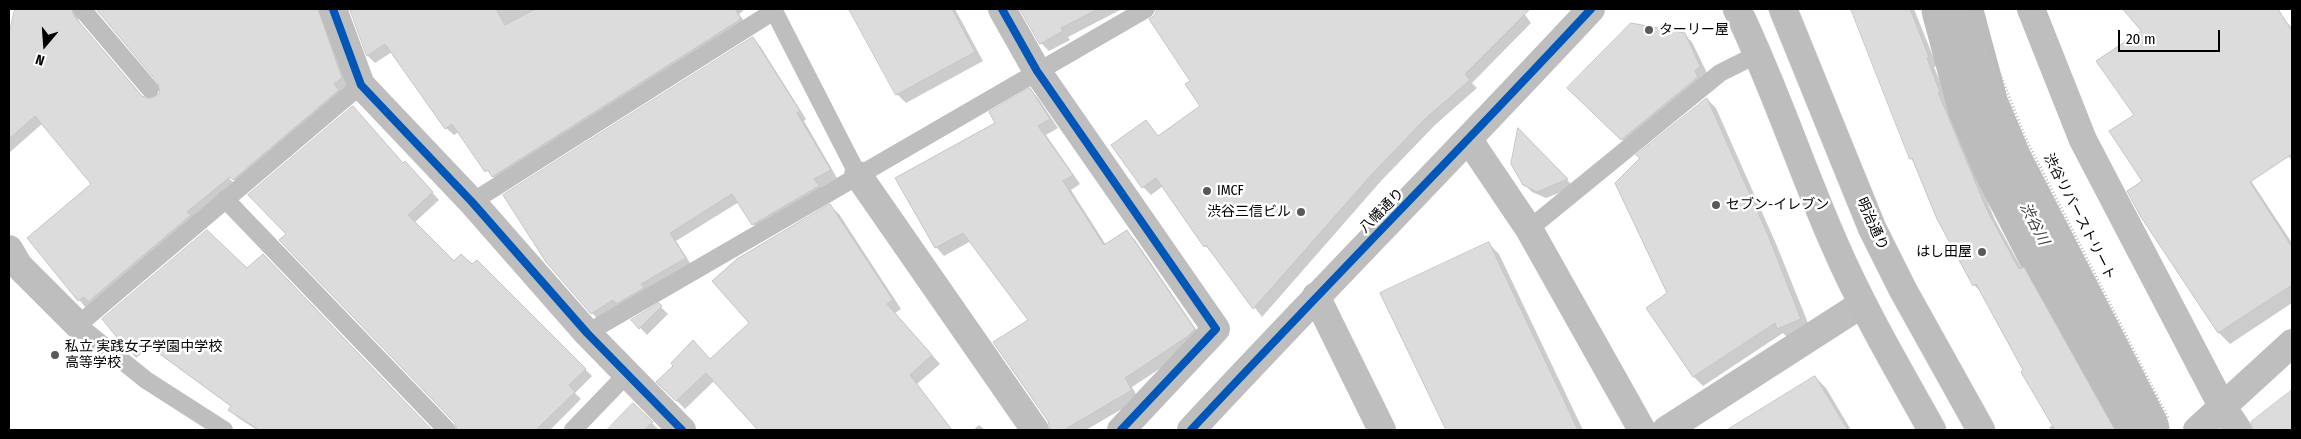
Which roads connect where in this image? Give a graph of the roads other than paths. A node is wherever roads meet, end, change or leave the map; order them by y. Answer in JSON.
{"nodes":[{"id":1,"x":82,"y":9,"type":"edge"},
{"id":2,"x":333,"y":9,"type":"edge"},
{"id":3,"x":1002,"y":9,"type":"edge"},
{"id":4,"x":1146,"y":9,"type":"edge"},
{"id":5,"x":1591,"y":9,"type":"edge"},
{"id":6,"x":1736,"y":9,"type":"edge"},
{"id":7,"x":1784,"y":9,"type":"edge"},
{"id":8,"x":2031,"y":9,"type":"edge"},
{"id":9,"x":774,"y":10,"type":"edge"},
{"id":10,"x":1758,"y":54,"type":"junction"},
{"id":11,"x":1037,"y":71,"type":"junction"},
{"id":12,"x":362,"y":85,"type":"junction"},
{"id":13,"x":150,"y":89,"type":"dead end"},
{"id":14,"x":1468,"y":140,"type":"junction"},
{"id":15,"x":858,"y":175,"type":"junction"},
{"id":16,"x":225,"y":199,"type":"junction"},
{"id":17,"x":472,"y":202,"type":"junction"},
{"id":18,"x":1529,"y":229,"type":"junction"},
{"id":19,"x":9,"y":249,"type":"edge"},
{"id":20,"x":1316,"y":296,"type":"junction"},
{"id":21,"x":1862,"y":304,"type":"junction"},
{"id":22,"x":78,"y":325,"type":"junction"},
{"id":23,"x":587,"y":333,"type":"junction"},
{"id":24,"x":2292,"y":343,"type":"edge"},
{"id":25,"x":627,"y":374,"type":"junction"},
{"id":26,"x":2222,"y":406,"type":"junction"},
{"id":27,"x":224,"y":430,"type":"edge"},
{"id":28,"x":447,"y":430,"type":"edge"},
{"id":29,"x":573,"y":430,"type":"edge"},
{"id":30,"x":682,"y":430,"type":"edge"},
{"id":31,"x":1036,"y":430,"type":"edge"},
{"id":32,"x":1121,"y":430,"type":"edge"},
{"id":33,"x":1191,"y":430,"type":"edge"},
{"id":34,"x":1382,"y":430,"type":"edge"},
{"id":35,"x":1642,"y":430,"type":"edge"},
{"id":36,"x":1666,"y":430,"type":"edge"},
{"id":37,"x":1932,"y":430,"type":"edge"},
{"id":38,"x":1981,"y":430,"type":"edge"},
{"id":39,"x":2197,"y":430,"type":"edge"},
{"id":40,"x":2238,"y":430,"type":"edge"}],
"edges":[{"from":1,"to":13,"type":"lane"},
{"from":2,"to":12,"type":"street"},
{"from":3,"to":11,"type":"street"},
{"from":4,"to":11,"type":"lane"},
{"from":5,"to":14,"type":"street","name":"八幡通り"},
{"from":6,"to":10,"type":"main road"},
{"from":7,"to":38,"type":"main road","name":"明治通り"},
{"from":8,"to":26,"type":"street"},
{"from":9,"to":15,"type":"lane"},
{"from":9,"to":17,"type":"lane"},
{"from":10,"to":18,"type":"lane"},
{"from":10,"to":21,"type":"main road"},
{"from":11,"to":15,"type":"lane"},
{"from":11,"to":32,"type":"street"},
{"from":12,"to":16,"type":"lane"},
{"from":12,"to":17,"type":"street"},
{"from":14,"to":18,"type":"street"},
{"from":14,"to":20,"type":"street","name":"八幡通り"},
{"from":15,"to":23,"type":"lane"},
{"from":15,"to":31,"type":"street"},
{"from":16,"to":22,"type":"lane"},
{"from":16,"to":28,"type":"lane"},
{"from":17,"to":23,"type":"street"},
{"from":18,"to":35,"type":"street"},
{"from":19,"to":22,"type":"street"},
{"from":20,"to":33,"type":"street","name":"八幡通り"},
{"from":20,"to":34,"type":"street"},
{"from":21,"to":36,"type":"street"},
{"from":21,"to":37,"type":"main road"},
{"from":22,"to":27,"type":"lane"},
{"from":23,"to":25,"type":"street"},
{"from":24,"to":26,"type":"street"},
{"from":25,"to":29,"type":"lane"},
{"from":25,"to":30,"type":"street"},
{"from":26,"to":39,"type":"street"},
{"from":26,"to":40,"type":"street"}]}
